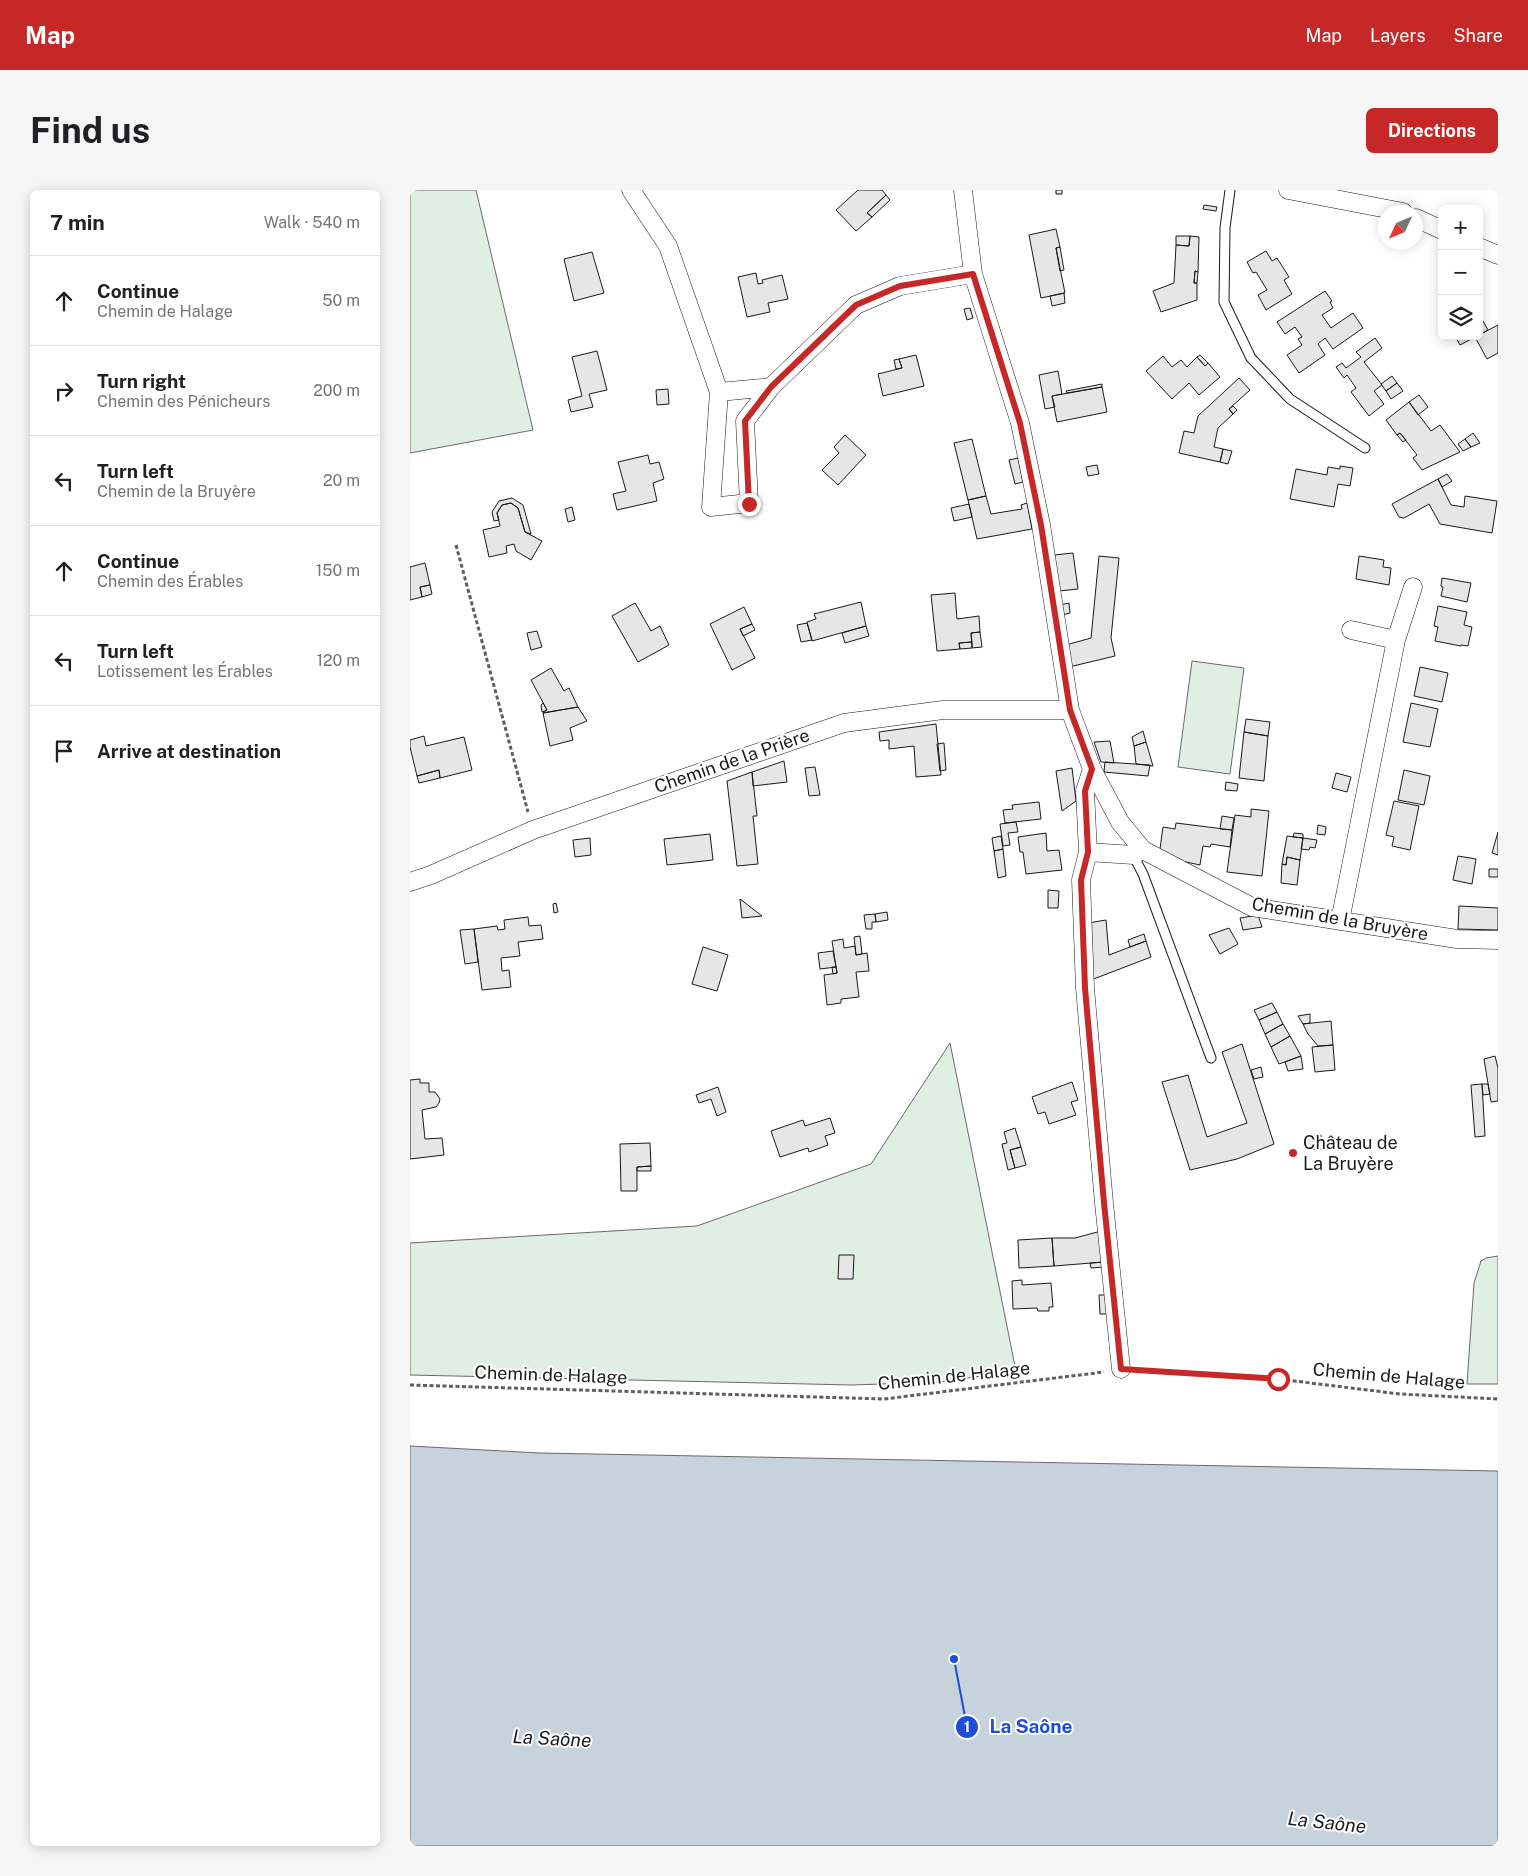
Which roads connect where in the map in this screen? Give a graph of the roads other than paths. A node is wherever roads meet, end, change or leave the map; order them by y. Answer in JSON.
{"nodes":[{"id":1,"x":631,"y":190,"type":"edge"},
{"id":2,"x":963,"y":190,"type":"edge"},
{"id":3,"x":1230,"y":190,"type":"edge"},
{"id":4,"x":1288,"y":190,"type":"edge"},
{"id":5,"x":1378,"y":207,"type":"edge"},
{"id":6,"x":1423,"y":221,"type":"edge"},
{"id":7,"x":1438,"y":228,"type":"edge"},
{"id":8,"x":1483,"y":249,"type":"edge"},
{"id":9,"x":1498,"y":255,"type":"edge"},
{"id":10,"x":973,"y":274,"type":"junction"},
{"id":11,"x":771,"y":387,"type":"junction"},
{"id":12,"x":719,"y":392,"type":"junction"},
{"id":13,"x":1365,"y":448,"type":"dead end"},
{"id":14,"x":1413,"y":587,"type":"dead end"},
{"id":15,"x":1351,"y":630,"type":"dead end"},
{"id":16,"x":1396,"y":640,"type":"junction"},
{"id":17,"x":1070,"y":710,"type":"junction"},
{"id":18,"x":1092,"y":769,"type":"junction"},
{"id":19,"x":1088,"y":852,"type":"junction"},
{"id":20,"x":1138,"y":852,"type":"junction"},
{"id":21,"x":410,"y":882,"type":"edge"},
{"id":22,"x":1340,"y":921,"type":"junction"},
{"id":23,"x":1498,"y":940,"type":"edge"},
{"id":24,"x":1211,"y":1058,"type":"dead end"},
{"id":25,"x":1121,"y":1369,"type":"road end"}],
"edges":[{"from":1,"to":12,"type":"street"},
{"from":2,"to":10,"type":"street","name":"Chemin de la Bruyère"},
{"from":3,"to":13,"type":"lane"},
{"from":4,"to":5,"type":"street"},
{"from":6,"to":7,"type":"street"},
{"from":8,"to":9,"type":"street"},
{"from":10,"to":11,"type":"street"},
{"from":10,"to":17,"type":"street","name":"Chemin de la Bruyère"},
{"from":11,"to":12,"type":"street"},
{"from":11,"to":12,"type":"street"},
{"from":14,"to":16,"type":"street"},
{"from":15,"to":16,"type":"street"},
{"from":16,"to":22,"type":"street"},
{"from":17,"to":18,"type":"street","name":"Chemin de la Bruyère"},
{"from":17,"to":21,"type":"street","name":"Chemin de la Prière"},
{"from":18,"to":19,"type":"street"},
{"from":18,"to":20,"type":"street","name":"Chemin de la Bruyère"},
{"from":19,"to":20,"type":"street"},
{"from":19,"to":25,"type":"street"},
{"from":20,"to":22,"type":"street","name":"Chemin de la Bruyère"},
{"from":20,"to":24,"type":"lane"},
{"from":22,"to":23,"type":"street","name":"Chemin de la Bruyère"}]}
